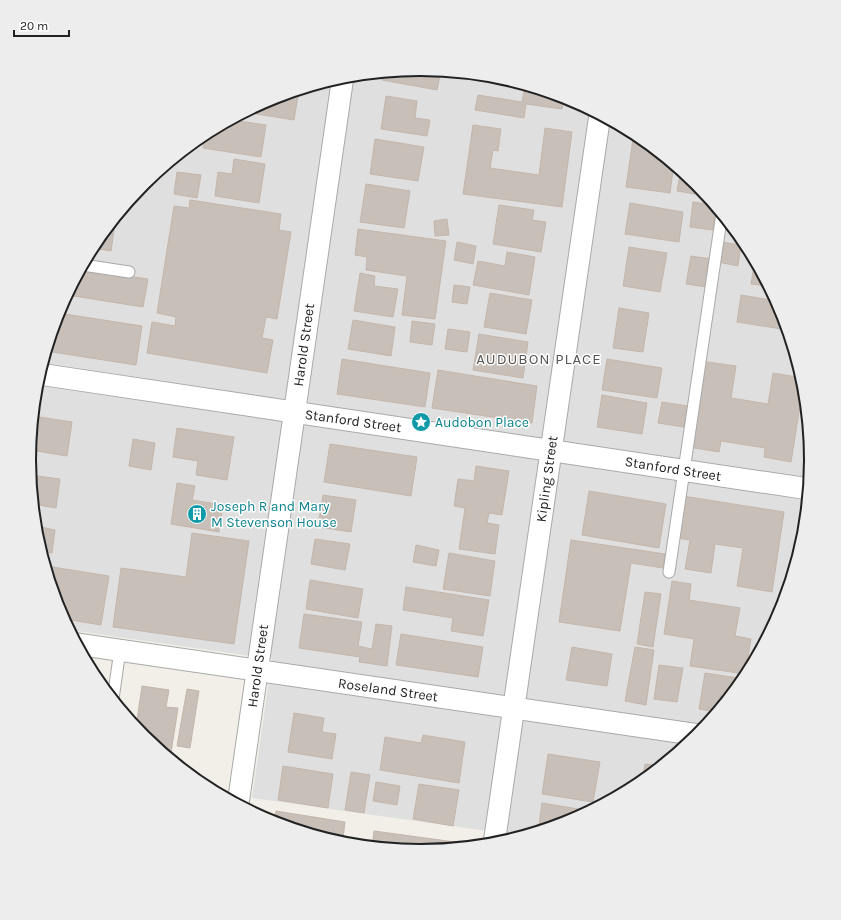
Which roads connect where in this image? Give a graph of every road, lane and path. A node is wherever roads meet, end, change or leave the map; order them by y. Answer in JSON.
{"nodes":[{"id":1,"x":342,"y":84,"type":"edge"},
{"id":2,"x":599,"y":119,"type":"edge"},
{"id":3,"x":721,"y":220,"type":"edge"},
{"id":4,"x":89,"y":266,"type":"edge"},
{"id":5,"x":129,"y":272,"type":"dead end"},
{"id":6,"x":45,"y":375,"type":"edge"},
{"id":7,"x":294,"y":412,"type":"junction"},
{"id":8,"x":551,"y":450,"type":"junction"},
{"id":9,"x":684,"y":471,"type":"junction"},
{"id":10,"x":804,"y":488,"type":"edge"},
{"id":11,"x":669,"y":572,"type":"dead end"},
{"id":12,"x":84,"y":645,"type":"edge"},
{"id":13,"x":120,"y":650,"type":"junction"},
{"id":14,"x":257,"y":670,"type":"junction"},
{"id":15,"x":114,"y":692,"type":"edge"},
{"id":16,"x":514,"y":708,"type":"junction"},
{"id":17,"x":690,"y":734,"type":"edge"},
{"id":18,"x":239,"y":799,"type":"edge"},
{"id":19,"x":498,"y":837,"type":"edge"}],
"edges":[{"from":1,"to":7,"type":"street","name":"Harold Street"},
{"from":2,"to":8,"type":"street","name":"Kipling Street"},
{"from":3,"to":9,"type":"lane"},
{"from":4,"to":5,"type":"lane"},
{"from":6,"to":7,"type":"street","name":"Stanford Street"},
{"from":7,"to":8,"type":"street","name":"Stanford Street"},
{"from":7,"to":14,"type":"street","name":"Harold Street"},
{"from":8,"to":9,"type":"street","name":"Stanford Street"},
{"from":8,"to":16,"type":"street","name":"Kipling Street"},
{"from":9,"to":10,"type":"street","name":"Stanford Street"},
{"from":9,"to":11,"type":"lane"},
{"from":12,"to":13,"type":"street","name":"Roseland Street"},
{"from":13,"to":14,"type":"street","name":"Roseland Street"},
{"from":13,"to":15,"type":"lane"},
{"from":14,"to":16,"type":"street","name":"Roseland Street"},
{"from":14,"to":18,"type":"street","name":"Harold Street"},
{"from":16,"to":17,"type":"street","name":"Roseland Street"},
{"from":16,"to":19,"type":"street","name":"Kipling Street"}]}
